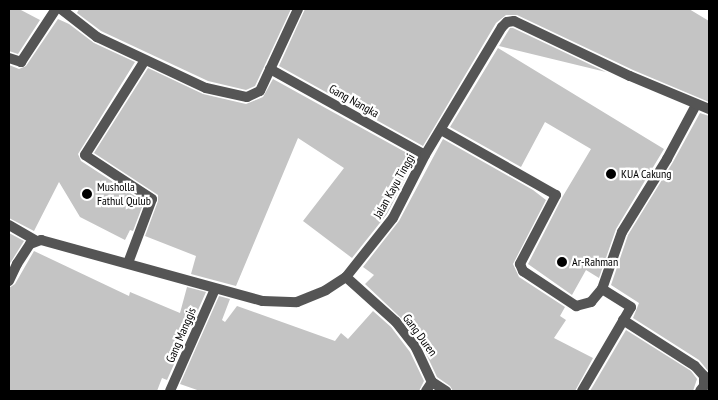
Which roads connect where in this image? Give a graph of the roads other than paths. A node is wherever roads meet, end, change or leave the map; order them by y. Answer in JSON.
{"nodes":[{"id":1,"x":56,"y":9,"type":"edge"},
{"id":2,"x":61,"y":9,"type":"edge"},
{"id":3,"x":298,"y":9,"type":"edge"},
{"id":4,"x":9,"y":58,"type":"edge"},
{"id":5,"x":145,"y":60,"type":"junction"},
{"id":6,"x":270,"y":69,"type":"junction"},
{"id":7,"x":696,"y":104,"type":"junction"},
{"id":8,"x":709,"y":109,"type":"edge"},
{"id":9,"x":441,"y":130,"type":"junction"},
{"id":10,"x":425,"y":155,"type":"junction"},
{"id":11,"x":9,"y":225,"type":"edge"},
{"id":12,"x":35,"y":240,"type":"junction"},
{"id":13,"x":128,"y":262,"type":"junction"},
{"id":14,"x":346,"y":277,"type":"junction"},
{"id":15,"x":9,"y":281,"type":"edge"},
{"id":16,"x":215,"y":289,"type":"junction"},
{"id":17,"x":602,"y":289,"type":"junction"},
{"id":18,"x":623,"y":320,"type":"junction"},
{"id":19,"x":432,"y":382,"type":"junction"},
{"id":20,"x":170,"y":391,"type":"edge"},
{"id":21,"x":426,"y":391,"type":"edge"},
{"id":22,"x":446,"y":391,"type":"edge"},
{"id":23,"x":582,"y":391,"type":"edge"},
{"id":24,"x":700,"y":391,"type":"edge"}],
"edges":[{"from":1,"to":4,"type":"street"},
{"from":2,"to":5,"type":"street"},
{"from":3,"to":6,"type":"street"},
{"from":5,"to":6,"type":"street"},
{"from":5,"to":13,"type":"street"},
{"from":6,"to":10,"type":"street","name":"Gang Nangka"},
{"from":7,"to":8,"type":"street","name":"Jalan Kayu Tinggi"},
{"from":7,"to":9,"type":"street","name":"Jalan Kayu Tinggi"},
{"from":7,"to":17,"type":"street"},
{"from":9,"to":10,"type":"street","name":"Jalan Kayu Tinggi"},
{"from":9,"to":17,"type":"street"},
{"from":10,"to":14,"type":"street","name":"Jalan Kayu Tinggi"},
{"from":11,"to":12,"type":"street","name":"Jalan Kayu Tinggi"},
{"from":12,"to":13,"type":"street","name":"Jalan Kayu Tinggi"},
{"from":12,"to":15,"type":"street"},
{"from":13,"to":16,"type":"street","name":"Jalan Kayu Tinggi"},
{"from":14,"to":16,"type":"street","name":"Jalan Kayu Tinggi"},
{"from":14,"to":19,"type":"street","name":"Gang Duren"},
{"from":16,"to":20,"type":"street","name":"Gang Manggis"},
{"from":17,"to":18,"type":"street"},
{"from":18,"to":23,"type":"street"},
{"from":18,"to":24,"type":"street"},
{"from":19,"to":21,"type":"street"},
{"from":19,"to":22,"type":"street"}]}
